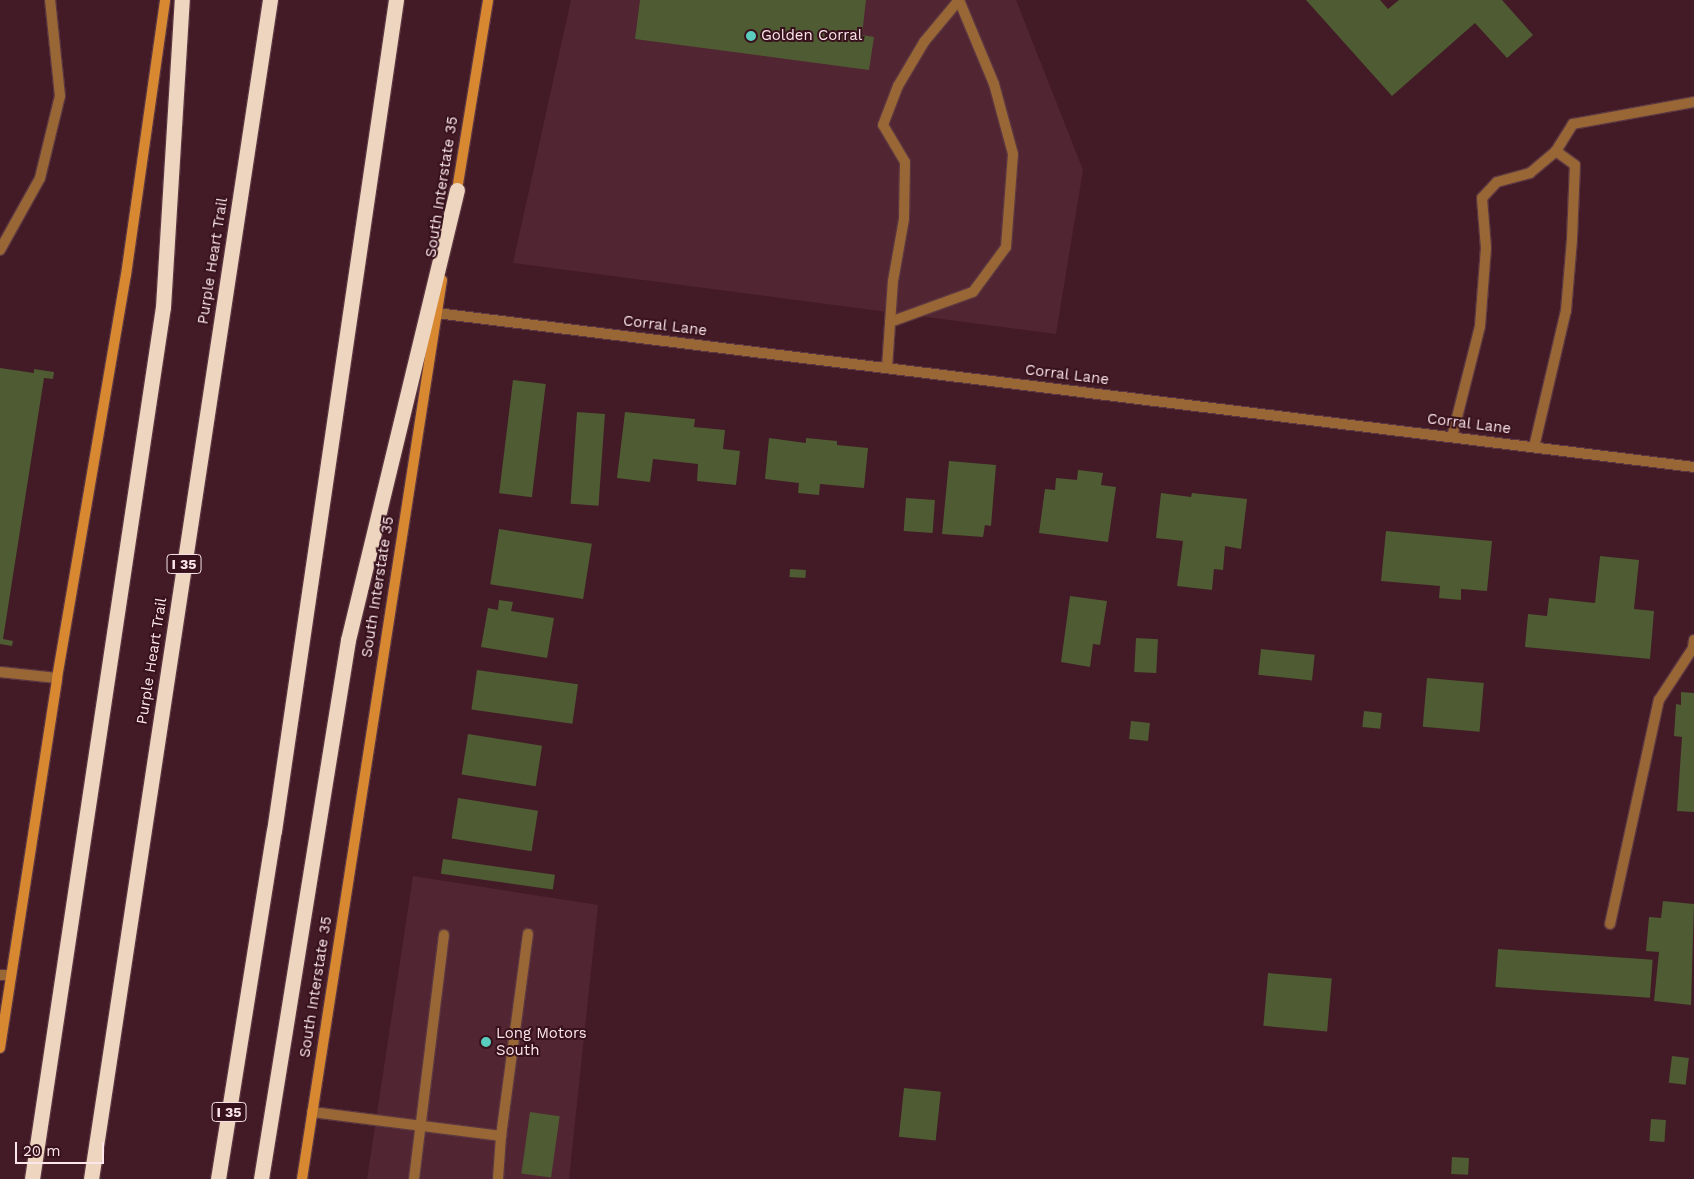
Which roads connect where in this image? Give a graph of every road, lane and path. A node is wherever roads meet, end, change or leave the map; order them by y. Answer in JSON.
{"nodes":[{"id":1,"x":50,"y":0,"type":"edge"},
{"id":2,"x":165,"y":0,"type":"edge"},
{"id":3,"x":182,"y":0,"type":"edge"},
{"id":4,"x":270,"y":0,"type":"edge"},
{"id":5,"x":396,"y":0,"type":"edge"},
{"id":6,"x":488,"y":0,"type":"edge"},
{"id":7,"x":959,"y":0,"type":"edge"},
{"id":8,"x":1694,"y":102,"type":"edge"},
{"id":9,"x":1556,"y":151,"type":"junction"},
{"id":10,"x":457,"y":190,"type":"junction"},
{"id":11,"x":0,"y":250,"type":"edge"},
{"id":12,"x":436,"y":313,"type":"junction"},
{"id":13,"x":890,"y":322,"type":"junction"},
{"id":14,"x":887,"y":368,"type":"junction"},
{"id":15,"x":1452,"y":437,"type":"junction"},
{"id":16,"x":1534,"y":447,"type":"junction"},
{"id":17,"x":1694,"y":467,"type":"edge"},
{"id":18,"x":1694,"y":640,"type":"edge"},
{"id":19,"x":0,"y":672,"type":"edge"},
{"id":20,"x":57,"y":678,"type":"junction"},
{"id":21,"x":1610,"y":924,"type":"dead end"},
{"id":22,"x":528,"y":934,"type":"dead end"},
{"id":23,"x":444,"y":935,"type":"dead end"},
{"id":24,"x":0,"y":975,"type":"edge"},
{"id":25,"x":11,"y":975,"type":"junction"},
{"id":26,"x":0,"y":1048,"type":"edge"},
{"id":27,"x":312,"y":1112,"type":"junction"},
{"id":28,"x":421,"y":1126,"type":"junction"},
{"id":29,"x":501,"y":1136,"type":"junction"},
{"id":30,"x":32,"y":1179,"type":"edge"},
{"id":31,"x":91,"y":1179,"type":"edge"},
{"id":32,"x":218,"y":1179,"type":"edge"},
{"id":33,"x":261,"y":1179,"type":"edge"},
{"id":34,"x":302,"y":1179,"type":"edge"},
{"id":35,"x":414,"y":1179,"type":"edge"},
{"id":36,"x":498,"y":1179,"type":"edge"}],
"edges":[{"from":1,"to":11,"type":"street"},
{"from":2,"to":20,"type":"main road"},
{"from":3,"to":30,"type":"highway"},
{"from":4,"to":31,"type":"highway","name":"Purple Heart Trail","number":"I 35"},
{"from":5,"to":32,"type":"highway","number":"I 35"},
{"from":6,"to":10,"type":"main road","name":"South Interstate 35"},
{"from":7,"to":13,"type":"street"},
{"from":7,"to":13,"type":"street"},
{"from":8,"to":9,"type":"street"},
{"from":9,"to":15,"type":"street"},
{"from":9,"to":16,"type":"street"},
{"from":10,"to":12,"type":"main road","name":"South Interstate 35"},
{"from":10,"to":33,"type":"highway"},
{"from":12,"to":14,"type":"street","name":"Corral Lane"},
{"from":12,"to":27,"type":"main road","name":"South Interstate 35"},
{"from":13,"to":14,"type":"street"},
{"from":14,"to":15,"type":"street","name":"Corral Lane"},
{"from":15,"to":16,"type":"street","name":"Corral Lane"},
{"from":16,"to":17,"type":"street","name":"Corral Lane"},
{"from":18,"to":21,"type":"street"},
{"from":19,"to":20,"type":"street"},
{"from":20,"to":25,"type":"main road"},
{"from":22,"to":29,"type":"street"},
{"from":23,"to":28,"type":"street"},
{"from":24,"to":25,"type":"street"},
{"from":25,"to":26,"type":"main road"},
{"from":27,"to":28,"type":"street"},
{"from":27,"to":34,"type":"main road","name":"South Interstate 35"},
{"from":28,"to":29,"type":"street"},
{"from":28,"to":35,"type":"street"},
{"from":29,"to":36,"type":"street"}]}
